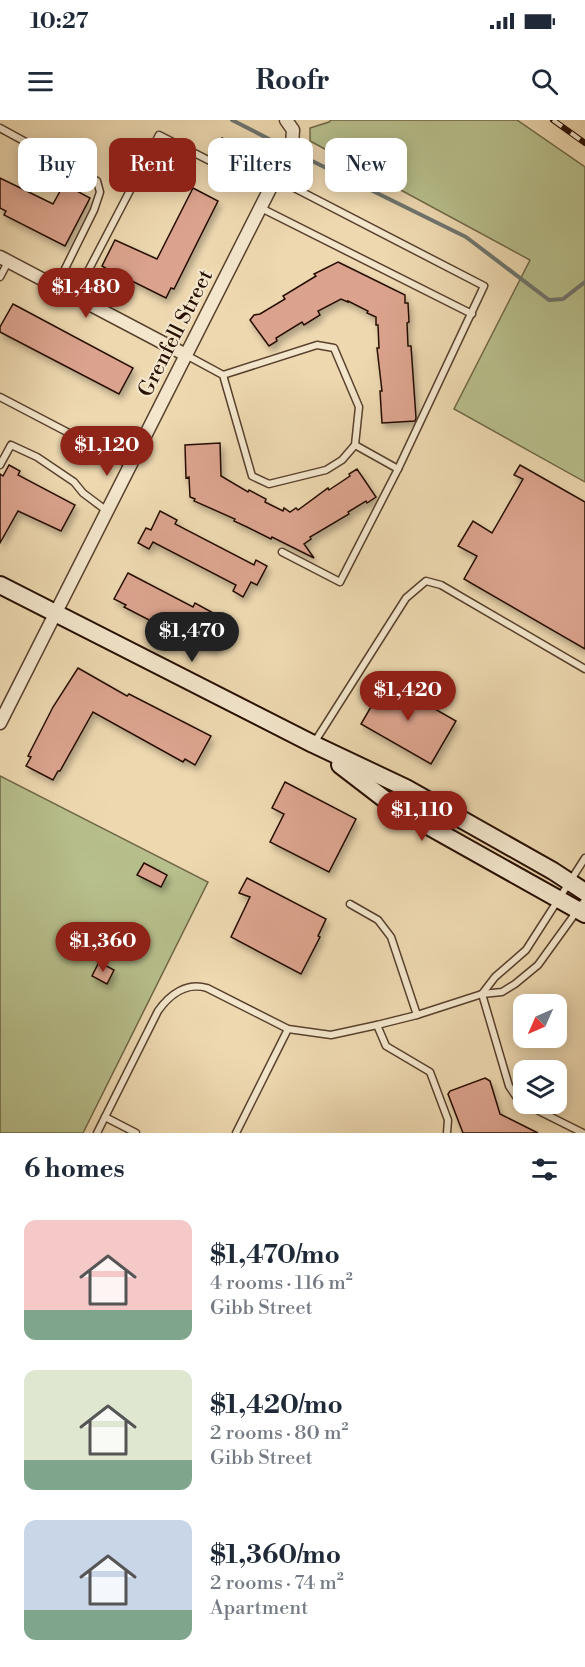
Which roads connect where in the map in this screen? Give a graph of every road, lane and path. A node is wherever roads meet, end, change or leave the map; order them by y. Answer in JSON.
{"nodes":[{"id":1,"x":286,"y":120,"type":"edge"},
{"id":2,"x":0,"y":128,"type":"edge"},
{"id":3,"x":292,"y":138,"type":"edge"},
{"id":4,"x":208,"y":160,"type":"edge"},
{"id":5,"x":269,"y":192,"type":"edge"},
{"id":6,"x":303,"y":192,"type":"edge"},
{"id":7,"x":261,"y":208,"type":"junction"},
{"id":8,"x":4,"y":260,"type":"edge"},
{"id":9,"x":0,"y":277,"type":"edge"},
{"id":10,"x":56,"y":286,"type":"junction"},
{"id":11,"x":75,"y":296,"type":"junction"},
{"id":12,"x":472,"y":314,"type":"junction"},
{"id":13,"x":186,"y":355,"type":"junction"},
{"id":14,"x":223,"y":375,"type":"junction"},
{"id":15,"x":0,"y":397,"type":"edge"},
{"id":16,"x":356,"y":444,"type":"junction"},
{"id":17,"x":0,"y":465,"type":"edge"},
{"id":18,"x":130,"y":465,"type":"junction"},
{"id":19,"x":398,"y":470,"type":"junction"},
{"id":20,"x":107,"y":512,"type":"junction"},
{"id":21,"x":282,"y":552,"type":"dead end"},
{"id":22,"x":0,"y":585,"type":"edge"},
{"id":23,"x":56,"y":613,"type":"junction"},
{"id":24,"x":585,"y":669,"type":"edge"},
{"id":25,"x":0,"y":723,"type":"edge"},
{"id":26,"x":313,"y":744,"type":"junction"},
{"id":27,"x":585,"y":858,"type":"edge"},
{"id":28,"x":570,"y":882,"type":"junction"},
{"id":29,"x":585,"y":892,"type":"edge"},
{"id":30,"x":560,"y":899,"type":"junction"},
{"id":31,"x":351,"y":904,"type":"dead end"},
{"id":32,"x":583,"y":908,"type":"edge"},
{"id":33,"x":482,"y":994,"type":"junction"},
{"id":34,"x":417,"y":1015,"type":"junction"},
{"id":35,"x":377,"y":1025,"type":"junction"},
{"id":36,"x":288,"y":1029,"type":"junction"},
{"id":37,"x":513,"y":1091,"type":"edge"},
{"id":38,"x":544,"y":1114,"type":"edge"},
{"id":39,"x":105,"y":1117,"type":"junction"},
{"id":40,"x":97,"y":1133,"type":"edge"},
{"id":41,"x":136,"y":1133,"type":"edge"},
{"id":42,"x":236,"y":1133,"type":"edge"},
{"id":43,"x":447,"y":1133,"type":"edge"},
{"id":44,"x":583,"y":1133,"type":"edge"}],
"edges":[{"from":1,"to":3,"type":"street","name":"Grenfell Street"},
{"from":2,"to":10,"type":"lane"},
{"from":4,"to":11,"type":"lane"},
{"from":5,"to":7,"type":"street","name":"Grenfell Street"},
{"from":6,"to":12,"type":"lane"},
{"from":7,"to":12,"type":"lane"},
{"from":7,"to":13,"type":"street","name":"Grenfell Street"},
{"from":8,"to":9,"type":"lane"},
{"from":8,"to":10,"type":"street"},
{"from":10,"to":11,"type":"street"},
{"from":11,"to":13,"type":"street"},
{"from":12,"to":19,"type":"lane"},
{"from":13,"to":14,"type":"lane"},
{"from":13,"to":18,"type":"street","name":"Grenfell Street"},
{"from":14,"to":16,"type":"lane"},
{"from":14,"to":16,"type":"lane"},
{"from":15,"to":18,"type":"lane"},
{"from":16,"to":19,"type":"lane"},
{"from":17,"to":20,"type":"lane"},
{"from":18,"to":20,"type":"street","name":"Grenfell Street"},
{"from":19,"to":21,"type":"lane"},
{"from":20,"to":23,"type":"street","name":"Grenfell Street"},
{"from":22,"to":23,"type":"main road"},
{"from":23,"to":25,"type":"street","name":"Grenfell Street"},
{"from":23,"to":26,"type":"main road"},
{"from":24,"to":26,"type":"lane"},
{"from":26,"to":28,"type":"main road"},
{"from":26,"to":30,"type":"main road"},
{"from":27,"to":28,"type":"lane"},
{"from":28,"to":29,"type":"main road"},
{"from":28,"to":30,"type":"lane"},
{"from":30,"to":32,"type":"main road"},
{"from":30,"to":33,"type":"lane"},
{"from":31,"to":34,"type":"lane"},
{"from":32,"to":33,"type":"lane"},
{"from":33,"to":34,"type":"lane"},
{"from":33,"to":37,"type":"lane"},
{"from":34,"to":35,"type":"lane"},
{"from":35,"to":36,"type":"lane"},
{"from":35,"to":43,"type":"lane"},
{"from":36,"to":39,"type":"lane"},
{"from":36,"to":42,"type":"lane"},
{"from":38,"to":44,"type":"lane"},
{"from":39,"to":40,"type":"lane"},
{"from":39,"to":41,"type":"lane"}]}
